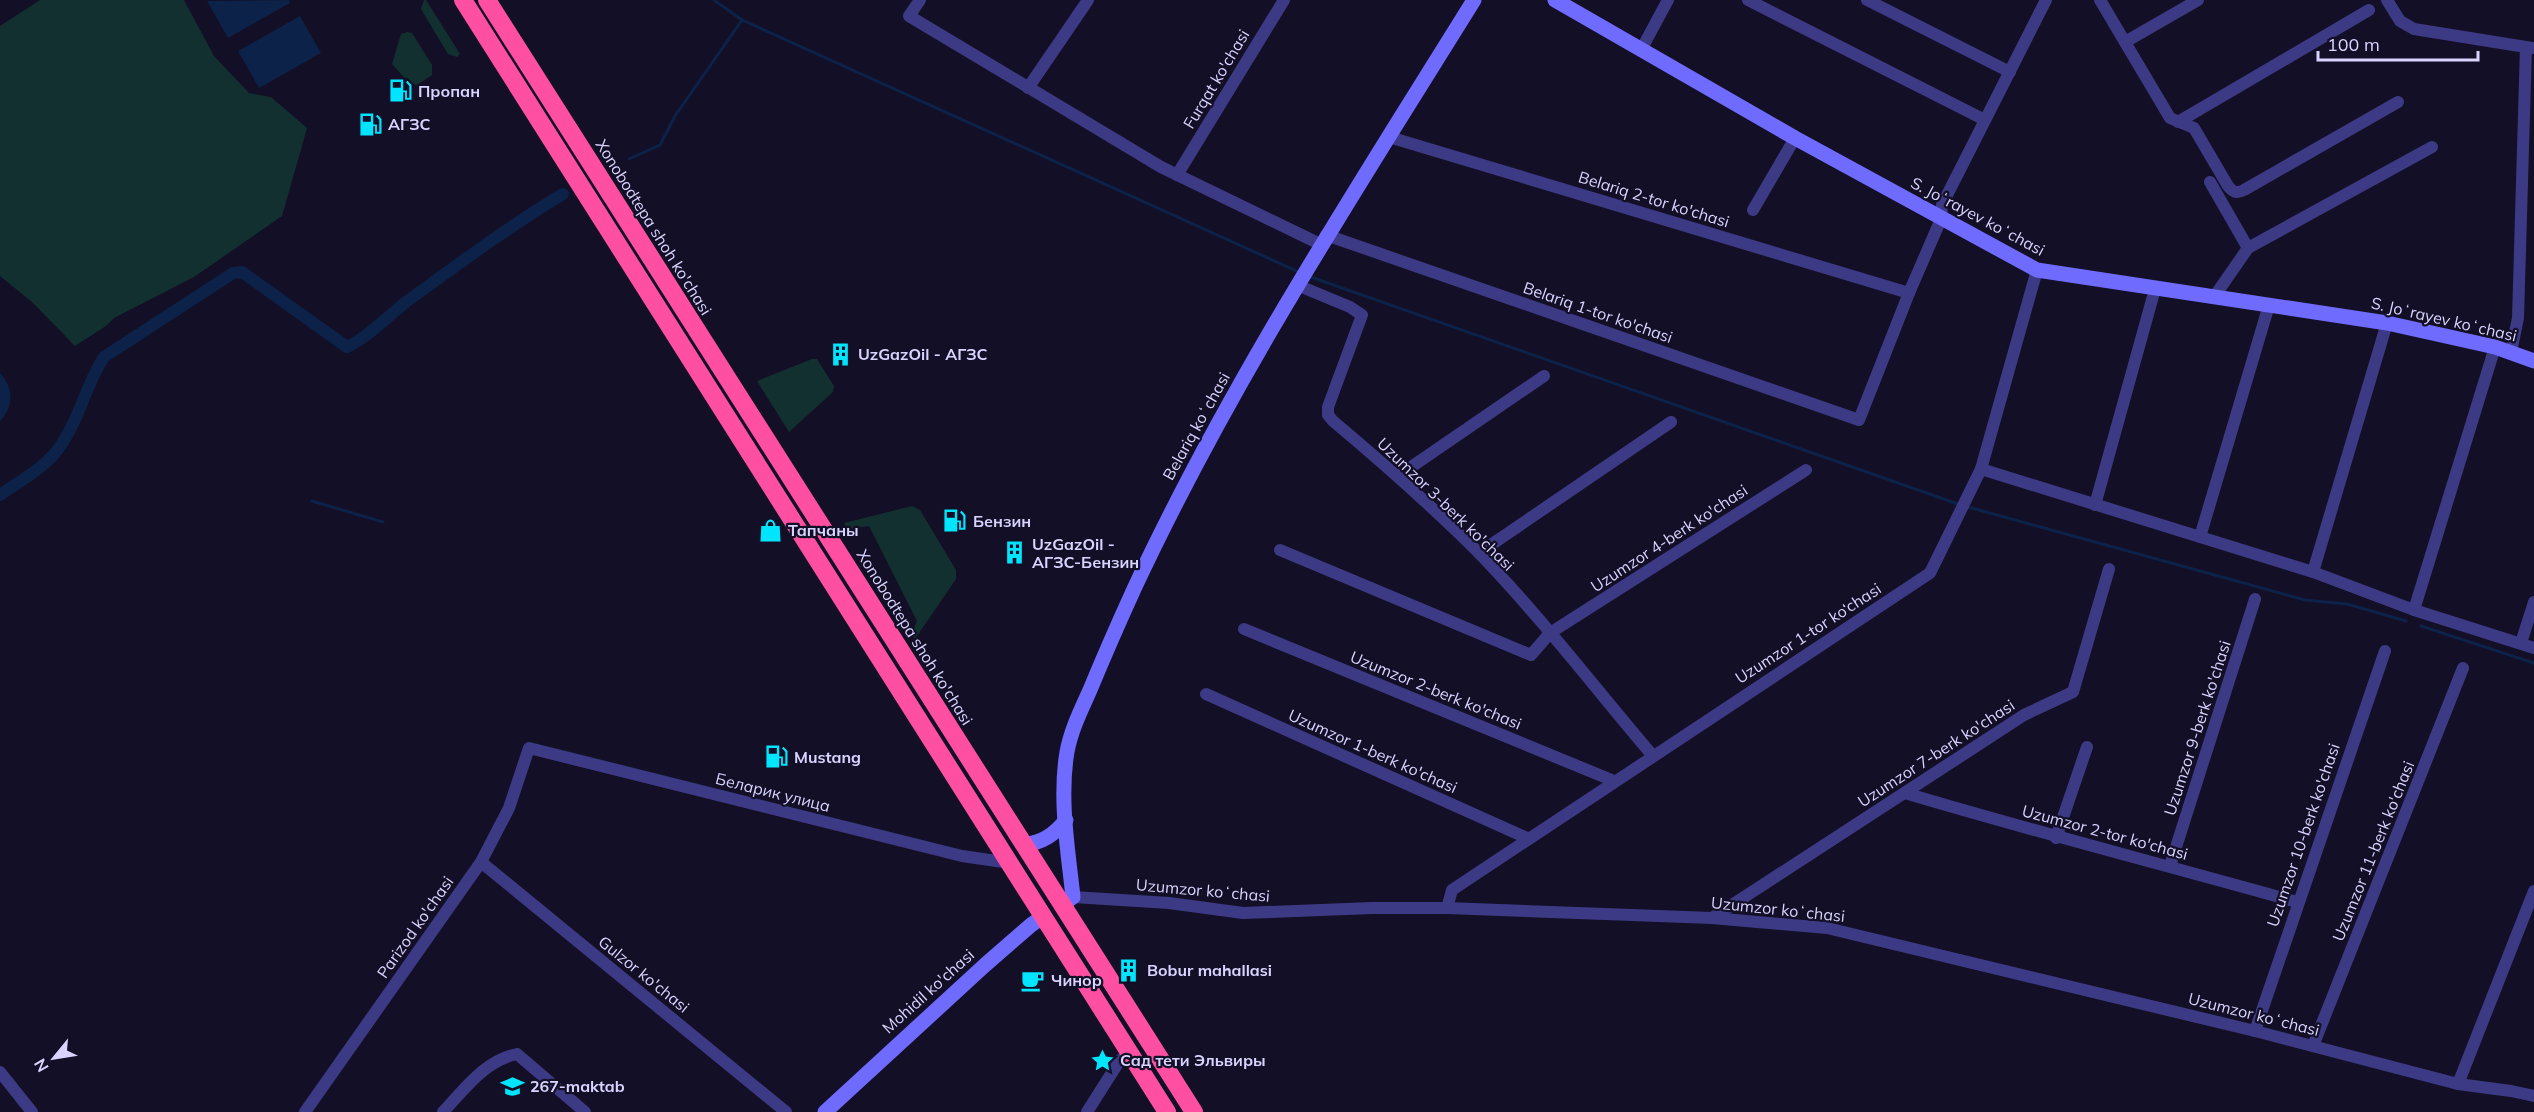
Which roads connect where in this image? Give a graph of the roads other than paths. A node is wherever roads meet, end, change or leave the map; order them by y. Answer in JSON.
{"nodes":[{"id":1,"x":487,"y":0,"type":"edge"},
{"id":2,"x":920,"y":0,"type":"edge"},
{"id":3,"x":1088,"y":0,"type":"edge"},
{"id":4,"x":1284,"y":0,"type":"edge"},
{"id":5,"x":1474,"y":0,"type":"edge"},
{"id":6,"x":1555,"y":0,"type":"edge"},
{"id":7,"x":1668,"y":0,"type":"edge"},
{"id":8,"x":1748,"y":0,"type":"edge"},
{"id":9,"x":1867,"y":0,"type":"edge"},
{"id":10,"x":2046,"y":0,"type":"edge"},
{"id":11,"x":2100,"y":0,"type":"edge"},
{"id":12,"x":2198,"y":0,"type":"edge"},
{"id":13,"x":2387,"y":0,"type":"edge"},
{"id":14,"x":470,"y":2,"type":"edge"},
{"id":15,"x":2369,"y":10,"type":"dead end"},
{"id":16,"x":2125,"y":42,"type":"junction"},
{"id":17,"x":2530,"y":48,"type":"edge"},
{"id":18,"x":1641,"y":50,"type":"junction"},
{"id":19,"x":2010,"y":72,"type":"junction"},
{"id":20,"x":1028,"y":88,"type":"junction"},
{"id":21,"x":2398,"y":102,"type":"dead end"},
{"id":22,"x":1985,"y":120,"type":"junction"},
{"id":23,"x":2178,"y":122,"type":"junction"},
{"id":24,"x":1389,"y":137,"type":"junction"},
{"id":25,"x":1795,"y":138,"type":"junction"},
{"id":26,"x":2432,"y":147,"type":"dead end"},
{"id":27,"x":1177,"y":175,"type":"junction"},
{"id":28,"x":2210,"y":182,"type":"dead end"},
{"id":29,"x":1753,"y":210,"type":"dead end"},
{"id":30,"x":1941,"y":219,"type":"junction"},
{"id":31,"x":638,"y":237,"type":"junction"},
{"id":32,"x":1323,"y":239,"type":"junction"},
{"id":33,"x":2248,"y":248,"type":"junction"},
{"id":34,"x":622,"y":251,"type":"junction"},
{"id":35,"x":2037,"y":270,"type":"junction"},
{"id":36,"x":1297,"y":285,"type":"junction"},
{"id":37,"x":2155,"y":289,"type":"junction"},
{"id":38,"x":1909,"y":293,"type":"junction"},
{"id":39,"x":2214,"y":297,"type":"junction"},
{"id":40,"x":2269,"y":305,"type":"junction"},
{"id":41,"x":2387,"y":323,"type":"junction"},
{"id":42,"x":2495,"y":347,"type":"junction"},
{"id":43,"x":2511,"y":352,"type":"junction"},
{"id":44,"x":2534,"y":361,"type":"edge"},
{"id":45,"x":1544,"y":376,"type":"dead end"},
{"id":46,"x":1671,"y":422,"type":"dead end"},
{"id":47,"x":1981,"y":469,"type":"junction"},
{"id":48,"x":1806,"y":470,"type":"dead end"},
{"id":49,"x":1398,"y":476,"type":"junction"},
{"id":50,"x":2095,"y":505,"type":"junction"},
{"id":51,"x":2200,"y":537,"type":"junction"},
{"id":52,"x":1280,"y":550,"type":"dead end"},
{"id":53,"x":1479,"y":553,"type":"junction"},
{"id":54,"x":844,"y":562,"type":"junction"},
{"id":55,"x":2109,"y":569,"type":"dead end"},
{"id":56,"x":2313,"y":572,"type":"junction"},
{"id":57,"x":827,"y":574,"type":"junction"},
{"id":58,"x":2255,"y":599,"type":"dead end"},
{"id":59,"x":2534,"y":602,"type":"edge"},
{"id":60,"x":2414,"y":610,"type":"junction"},
{"id":61,"x":1245,"y":629,"type":"dead end"},
{"id":62,"x":1550,"y":633,"type":"junction"},
{"id":63,"x":2521,"y":642,"type":"junction"},
{"id":64,"x":2534,"y":648,"type":"edge"},
{"id":65,"x":2385,"y":651,"type":"dead end"},
{"id":66,"x":2463,"y":668,"type":"dead end"},
{"id":67,"x":1206,"y":694,"type":"dead end"},
{"id":68,"x":529,"y":747,"type":"joint"},
{"id":69,"x":2087,"y":747,"type":"dead end"},
{"id":70,"x":1653,"y":756,"type":"junction"},
{"id":71,"x":1614,"y":781,"type":"junction"},
{"id":72,"x":1905,"y":793,"type":"junction"},
{"id":73,"x":1066,"y":820,"type":"junction"},
{"id":74,"x":1527,"y":838,"type":"junction"},
{"id":75,"x":2056,"y":838,"type":"junction"},
{"id":76,"x":1024,"y":845,"type":"junction"},
{"id":77,"x":481,"y":862,"type":"junction"},
{"id":78,"x":1011,"y":863,"type":"junction"},
{"id":79,"x":2170,"y":866,"type":"junction"},
{"id":80,"x":2534,"y":891,"type":"edge"},
{"id":81,"x":1067,"y":901,"type":"junction"},
{"id":82,"x":2297,"y":902,"type":"junction"},
{"id":83,"x":1447,"y":908,"type":"junction"},
{"id":84,"x":1044,"y":916,"type":"junction"},
{"id":85,"x":1712,"y":918,"type":"junction"},
{"id":86,"x":2255,"y":1031,"type":"junction"},
{"id":87,"x":2313,"y":1046,"type":"junction"},
{"id":88,"x":1131,"y":1053,"type":"junction"},
{"id":89,"x":0,"y":1072,"type":"edge"},
{"id":90,"x":2458,"y":1084,"type":"junction"},
{"id":91,"x":2534,"y":1096,"type":"edge"},
{"id":92,"x":312,"y":1109,"type":"edge"},
{"id":93,"x":32,"y":1112,"type":"edge"},
{"id":94,"x":443,"y":1112,"type":"edge"},
{"id":95,"x":585,"y":1112,"type":"edge"},
{"id":96,"x":786,"y":1112,"type":"edge"},
{"id":97,"x":825,"y":1112,"type":"edge"},
{"id":98,"x":1087,"y":1112,"type":"edge"},
{"id":99,"x":1167,"y":1112,"type":"edge"},
{"id":100,"x":1194,"y":1112,"type":"edge"}],
"edges":[{"from":1,"to":31,"type":"highway","name":"Xonobodtepa shoh ko'chasi"},
{"from":2,"to":20,"type":"street","name":"Belariq 1-tor ko'chasi"},
{"from":3,"to":20,"type":"street"},
{"from":4,"to":27,"type":"street","name":"Furqat ko'chasi"},
{"from":5,"to":24,"type":"street","name":"Belariq koʻchasi"},
{"from":6,"to":18,"type":"street","name":"S. Joʻrayev koʻchasi"},
{"from":7,"to":18,"type":"street"},
{"from":8,"to":22,"type":"street"},
{"from":9,"to":19,"type":"street"},
{"from":10,"to":19,"type":"street"},
{"from":11,"to":16,"type":"street"},
{"from":12,"to":16,"type":"street"},
{"from":13,"to":17,"type":"street"},
{"from":14,"to":34,"type":"highway"},
{"from":15,"to":23,"type":"street"},
{"from":16,"to":23,"type":"street"},
{"from":17,"to":43,"type":"street"},
{"from":18,"to":25,"type":"street","name":"S. Joʻrayev koʻchasi"},
{"from":19,"to":22,"type":"street"},
{"from":20,"to":27,"type":"street","name":"Belariq 1-tor ko'chasi"},
{"from":21,"to":23,"type":"street"},
{"from":22,"to":30,"type":"street"},
{"from":24,"to":32,"type":"street","name":"Belariq koʻchasi"},
{"from":24,"to":38,"type":"street","name":"Belariq 2-tor ko'chasi"},
{"from":25,"to":29,"type":"street"},
{"from":25,"to":30,"type":"street","name":"S. Joʻrayev koʻchasi"},
{"from":26,"to":33,"type":"street"},
{"from":27,"to":32,"type":"street","name":"Belariq 1-tor ko'chasi"},
{"from":28,"to":33,"type":"street"},
{"from":30,"to":35,"type":"street","name":"S. Joʻrayev koʻchasi"},
{"from":30,"to":38,"type":"street"},
{"from":31,"to":34,"type":"highway"},
{"from":31,"to":54,"type":"highway","name":"Xonobodtepa shoh ko'chasi"},
{"from":32,"to":36,"type":"street","name":"Belariq koʻchasi"},
{"from":32,"to":38,"type":"street","name":"Belariq 1-tor ko'chasi"},
{"from":33,"to":39,"type":"street"},
{"from":34,"to":57,"type":"highway"},
{"from":35,"to":37,"type":"street","name":"S. Joʻrayev koʻchasi"},
{"from":35,"to":47,"type":"street","name":"Uzumzor 1-tor ko‘chasi"},
{"from":36,"to":49,"type":"street","name":"Uzumzor 3-berk ko'chasi"},
{"from":36,"to":73,"type":"street","name":"Belariq koʻchasi"},
{"from":37,"to":39,"type":"street","name":"S. Joʻrayev koʻchasi"},
{"from":37,"to":50,"type":"street"},
{"from":39,"to":40,"type":"street","name":"S. Joʻrayev koʻchasi"},
{"from":40,"to":41,"type":"street","name":"S. Joʻrayev koʻchasi"},
{"from":40,"to":51,"type":"street"},
{"from":41,"to":42,"type":"street","name":"S. Joʻrayev koʻchasi"},
{"from":41,"to":56,"type":"street"},
{"from":42,"to":43,"type":"street","name":"S. Joʻrayev koʻchasi"},
{"from":42,"to":60,"type":"street"},
{"from":43,"to":44,"type":"street","name":"S. Joʻrayev koʻchasi"},
{"from":45,"to":49,"type":"street"},
{"from":46,"to":53,"type":"street"},
{"from":47,"to":50,"type":"street"},
{"from":47,"to":70,"type":"street","name":"Uzumzor 1-tor ko‘chasi"},
{"from":48,"to":62,"type":"street","name":"Uzumzor 4-berk ko'chasi"},
{"from":49,"to":53,"type":"street","name":"Uzumzor 3-berk ko'chasi"},
{"from":50,"to":51,"type":"street"},
{"from":51,"to":56,"type":"street"},
{"from":52,"to":62,"type":"street","name":"Uzumzor 4-berk ko'chasi"},
{"from":53,"to":62,"type":"street","name":"Uzumzor 3-berk ko'chasi"},
{"from":54,"to":57,"type":"highway"},
{"from":54,"to":76,"type":"highway","name":"Xonobodtepa shoh ko'chasi"},
{"from":55,"to":72,"type":"street","name":"Uzumzor 7-berk ko'chasi"},
{"from":56,"to":60,"type":"street"},
{"from":57,"to":78,"type":"highway"},
{"from":58,"to":79,"type":"street","name":"Uzumzor 9-berk ko'chasi"},
{"from":59,"to":63,"type":"street"},
{"from":60,"to":63,"type":"street"},
{"from":61,"to":71,"type":"street","name":"Uzumzor 2-berk ko'chasi"},
{"from":62,"to":70,"type":"street","name":"Uzumzor 3-berk ko'chasi"},
{"from":63,"to":64,"type":"street"},
{"from":65,"to":82,"type":"street","name":"Uzumzor 10-berk ko'chasi"},
{"from":66,"to":87,"type":"street","name":"Uzumzor 11-berk ko'chasi"},
{"from":67,"to":74,"type":"street","name":"Uzumzor 1-berk ko'chasi"},
{"from":68,"to":77,"type":"street","name":"Parizod ko'chasi"},
{"from":68,"to":78,"type":"street","name":"Беларик улица"},
{"from":69,"to":75,"type":"street"},
{"from":70,"to":71,"type":"street","name":"Uzumzor 1-tor ko‘chasi"},
{"from":71,"to":74,"type":"street","name":"Uzumzor 1-tor ko‘chasi"},
{"from":72,"to":75,"type":"street","name":"Uzumzor 2-tor ko'chasi"},
{"from":72,"to":85,"type":"street","name":"Uzumzor 7-berk ko'chasi"},
{"from":73,"to":76,"type":"street"},
{"from":73,"to":81,"type":"street","name":"Belariq koʻchasi"},
{"from":74,"to":83,"type":"street","name":"Uzumzor 1-tor ko‘chasi"},
{"from":75,"to":79,"type":"street","name":"Uzumzor 2-tor ko'chasi"},
{"from":76,"to":81,"type":"highway","name":"Xonobodtepa shoh ko'chasi"},
{"from":77,"to":92,"type":"street","name":"Parizod ko'chasi"},
{"from":77,"to":96,"type":"street","name":"Gulzor ko'chasi"},
{"from":78,"to":84,"type":"highway"},
{"from":79,"to":82,"type":"street","name":"Uzumzor 2-tor ko'chasi"},
{"from":80,"to":90,"type":"street"},
{"from":81,"to":83,"type":"street","name":"Uzumzor koʻchasi"},
{"from":81,"to":84,"type":"highway","name":"Mohidil ko'chasi"},
{"from":81,"to":100,"type":"highway","name":"Xonobodtepa shoh ko'chasi"},
{"from":82,"to":86,"type":"street","name":"Uzumzor 10-berk ko'chasi"},
{"from":83,"to":85,"type":"street","name":"Uzumzor koʻchasi"},
{"from":84,"to":88,"type":"highway"},
{"from":84,"to":97,"type":"street","name":"Mohidil ko'chasi"},
{"from":85,"to":86,"type":"street","name":"Uzumzor koʻchasi"},
{"from":86,"to":87,"type":"street","name":"Uzumzor koʻchasi"},
{"from":87,"to":90,"type":"street","name":"Uzumzor koʻchasi"},
{"from":88,"to":98,"type":"street"},
{"from":88,"to":99,"type":"highway"},
{"from":89,"to":93,"type":"street"},
{"from":90,"to":91,"type":"street","name":"Uzumzor koʻchasi"},
{"from":94,"to":95,"type":"street"}]}
